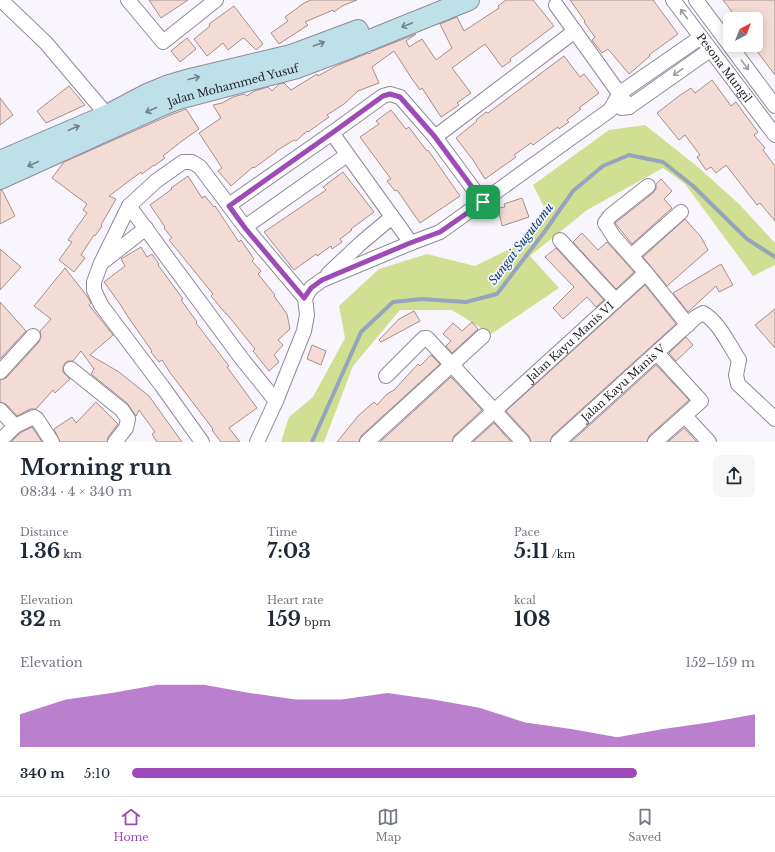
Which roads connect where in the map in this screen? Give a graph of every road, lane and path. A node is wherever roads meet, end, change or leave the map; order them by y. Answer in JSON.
{"nodes":[{"id":1,"x":1,"y":0,"type":"edge"},
{"id":2,"x":128,"y":0,"type":"edge"},
{"id":3,"x":216,"y":0,"type":"edge"},
{"id":4,"x":435,"y":0,"type":"edge"},
{"id":5,"x":469,"y":0,"type":"edge"},
{"id":6,"x":673,"y":0,"type":"edge"},
{"id":7,"x":696,"y":0,"type":"edge"},
{"id":8,"x":556,"y":5,"type":"dead end"},
{"id":9,"x":575,"y":31,"type":"junction"},
{"id":10,"x":701,"y":37,"type":"junction"},
{"id":11,"x":710,"y":50,"type":"junction"},
{"id":12,"x":620,"y":93,"type":"junction"},
{"id":13,"x":775,"y":106,"type":"edge"},
{"id":14,"x":629,"y":107,"type":"junction"},
{"id":15,"x":610,"y":110,"type":"junction"},
{"id":16,"x":107,"y":115,"type":"junction"},
{"id":17,"x":332,"y":133,"type":"junction"},
{"id":18,"x":775,"y":135,"type":"edge"},
{"id":19,"x":435,"y":137,"type":"junction"},
{"id":20,"x":347,"y":155,"type":"junction"},
{"id":21,"x":0,"y":161,"type":"edge"},
{"id":22,"x":0,"y":179,"type":"edge"},
{"id":23,"x":648,"y":186,"type":"dead end"},
{"id":24,"x":483,"y":202,"type":"junction"},
{"id":25,"x":129,"y":206,"type":"junction"},
{"id":26,"x":229,"y":206,"type":"junction"},
{"id":27,"x":681,"y":212,"type":"dead end"},
{"id":28,"x":392,"y":217,"type":"junction"},
{"id":29,"x":146,"y":228,"type":"junction"},
{"id":30,"x":245,"y":228,"type":"junction"},
{"id":31,"x":560,"y":240,"type":"dead end"},
{"id":32,"x":410,"y":243,"type":"junction"},
{"id":33,"x":631,"y":256,"type":"junction"},
{"id":34,"x":101,"y":264,"type":"junction"},
{"id":35,"x":646,"y":273,"type":"junction"},
{"id":36,"x":322,"y":280,"type":"junction"},
{"id":37,"x":304,"y":298,"type":"junction"},
{"id":38,"x":616,"y":301,"type":"junction"},
{"id":39,"x":688,"y":325,"type":"junction"},
{"id":40,"x":34,"y":336,"type":"dead end"},
{"id":41,"x":483,"y":336,"type":"dead end"},
{"id":42,"x":657,"y":353,"type":"junction"},
{"id":43,"x":452,"y":364,"type":"junction"},
{"id":44,"x":71,"y":369,"type":"dead end"},
{"id":45,"x":0,"y":372,"type":"edge"},
{"id":46,"x":386,"y":376,"type":"dead end"},
{"id":47,"x":276,"y":401,"type":"junction"},
{"id":48,"x":0,"y":410,"type":"edge"},
{"id":49,"x":494,"y":410,"type":"junction"},
{"id":50,"x":685,"y":416,"type":"junction"},
{"id":51,"x":775,"y":419,"type":"edge"},
{"id":52,"x":15,"y":426,"type":"junction"},
{"id":53,"x":0,"y":441,"type":"edge"},
{"id":54,"x":52,"y":442,"type":"edge"},
{"id":55,"x":115,"y":442,"type":"edge"},
{"id":56,"x":202,"y":442,"type":"edge"},
{"id":57,"x":257,"y":442,"type":"edge"},
{"id":58,"x":367,"y":442,"type":"edge"},
{"id":59,"x":460,"y":442,"type":"edge"},
{"id":60,"x":523,"y":442,"type":"edge"},
{"id":61,"x":558,"y":442,"type":"edge"},
{"id":62,"x":655,"y":442,"type":"edge"},
{"id":63,"x":709,"y":442,"type":"edge"}],
"edges":[{"from":1,"to":16,"type":"street"},
{"from":2,"to":3,"type":"street"},
{"from":16,"to":4,"type":"main road","name":"Jalan Mohammed Yusuf","one_way":true},
{"from":5,"to":22,"type":"main road","name":"Jalan Mohammed Yusuf","one_way":true},
{"from":10,"to":6,"type":"street","name":"Pesona Mungil","one_way":true},
{"from":7,"to":13,"type":"street","name":"Pesona Mungil","one_way":true},
{"from":8,"to":9,"type":"street"},
{"from":9,"to":12,"type":"street"},
{"from":9,"to":19,"type":"street"},
{"from":10,"to":11,"type":"street","name":"Pesona Mungil"},
{"from":10,"to":12,"type":"street"},
{"from":11,"to":14,"type":"street","one_way":true},
{"from":11,"to":18,"type":"street","name":"Pesona Mungil"},
{"from":12,"to":14,"type":"street"},
{"from":12,"to":15,"type":"street"},
{"from":14,"to":15,"type":"street"},
{"from":15,"to":24,"type":"street"},
{"from":21,"to":16,"type":"main road","name":"Jalan Mohammed Yusuf","one_way":true},
{"from":17,"to":19,"type":"street"},
{"from":17,"to":20,"type":"street"},
{"from":17,"to":26,"type":"street"},
{"from":19,"to":24,"type":"street"},
{"from":20,"to":28,"type":"street"},
{"from":20,"to":30,"type":"street"},
{"from":23,"to":33,"type":"street"},
{"from":24,"to":32,"type":"street"},
{"from":25,"to":26,"type":"street"},
{"from":25,"to":29,"type":"street"},
{"from":25,"to":34,"type":"street"},
{"from":26,"to":30,"type":"street"},
{"from":27,"to":33,"type":"street"},
{"from":28,"to":32,"type":"street"},
{"from":28,"to":36,"type":"street"},
{"from":29,"to":34,"type":"street"},
{"from":29,"to":47,"type":"street"},
{"from":30,"to":37,"type":"street"},
{"from":31,"to":38,"type":"street"},
{"from":32,"to":36,"type":"street"},
{"from":33,"to":35,"type":"street"},
{"from":34,"to":56,"type":"street"},
{"from":35,"to":38,"type":"street","name":"Jalan Kayu Manis VI"},
{"from":35,"to":39,"type":"street"},
{"from":36,"to":37,"type":"street"},
{"from":37,"to":47,"type":"street"},
{"from":38,"to":49,"type":"street","name":"Jalan Kayu Manis VI"},
{"from":39,"to":42,"type":"street","name":"Jalan Kayu Manis V"},
{"from":39,"to":51,"type":"street","name":"Jalan Kayu Manis V"},
{"from":40,"to":45,"type":"street"},
{"from":41,"to":43,"type":"street"},
{"from":42,"to":50,"type":"street"},
{"from":42,"to":61,"type":"street","name":"Jalan Kayu Manis V"},
{"from":43,"to":46,"type":"street"},
{"from":43,"to":49,"type":"street"},
{"from":43,"to":58,"type":"street"},
{"from":44,"to":55,"type":"street"},
{"from":47,"to":57,"type":"street"},
{"from":48,"to":52,"type":"street"},
{"from":49,"to":59,"type":"street","name":"Jalan Kayu Manis VI"},
{"from":49,"to":60,"type":"street"},
{"from":50,"to":62,"type":"street"},
{"from":50,"to":63,"type":"street"},
{"from":52,"to":53,"type":"street"},
{"from":52,"to":54,"type":"street"}]}
